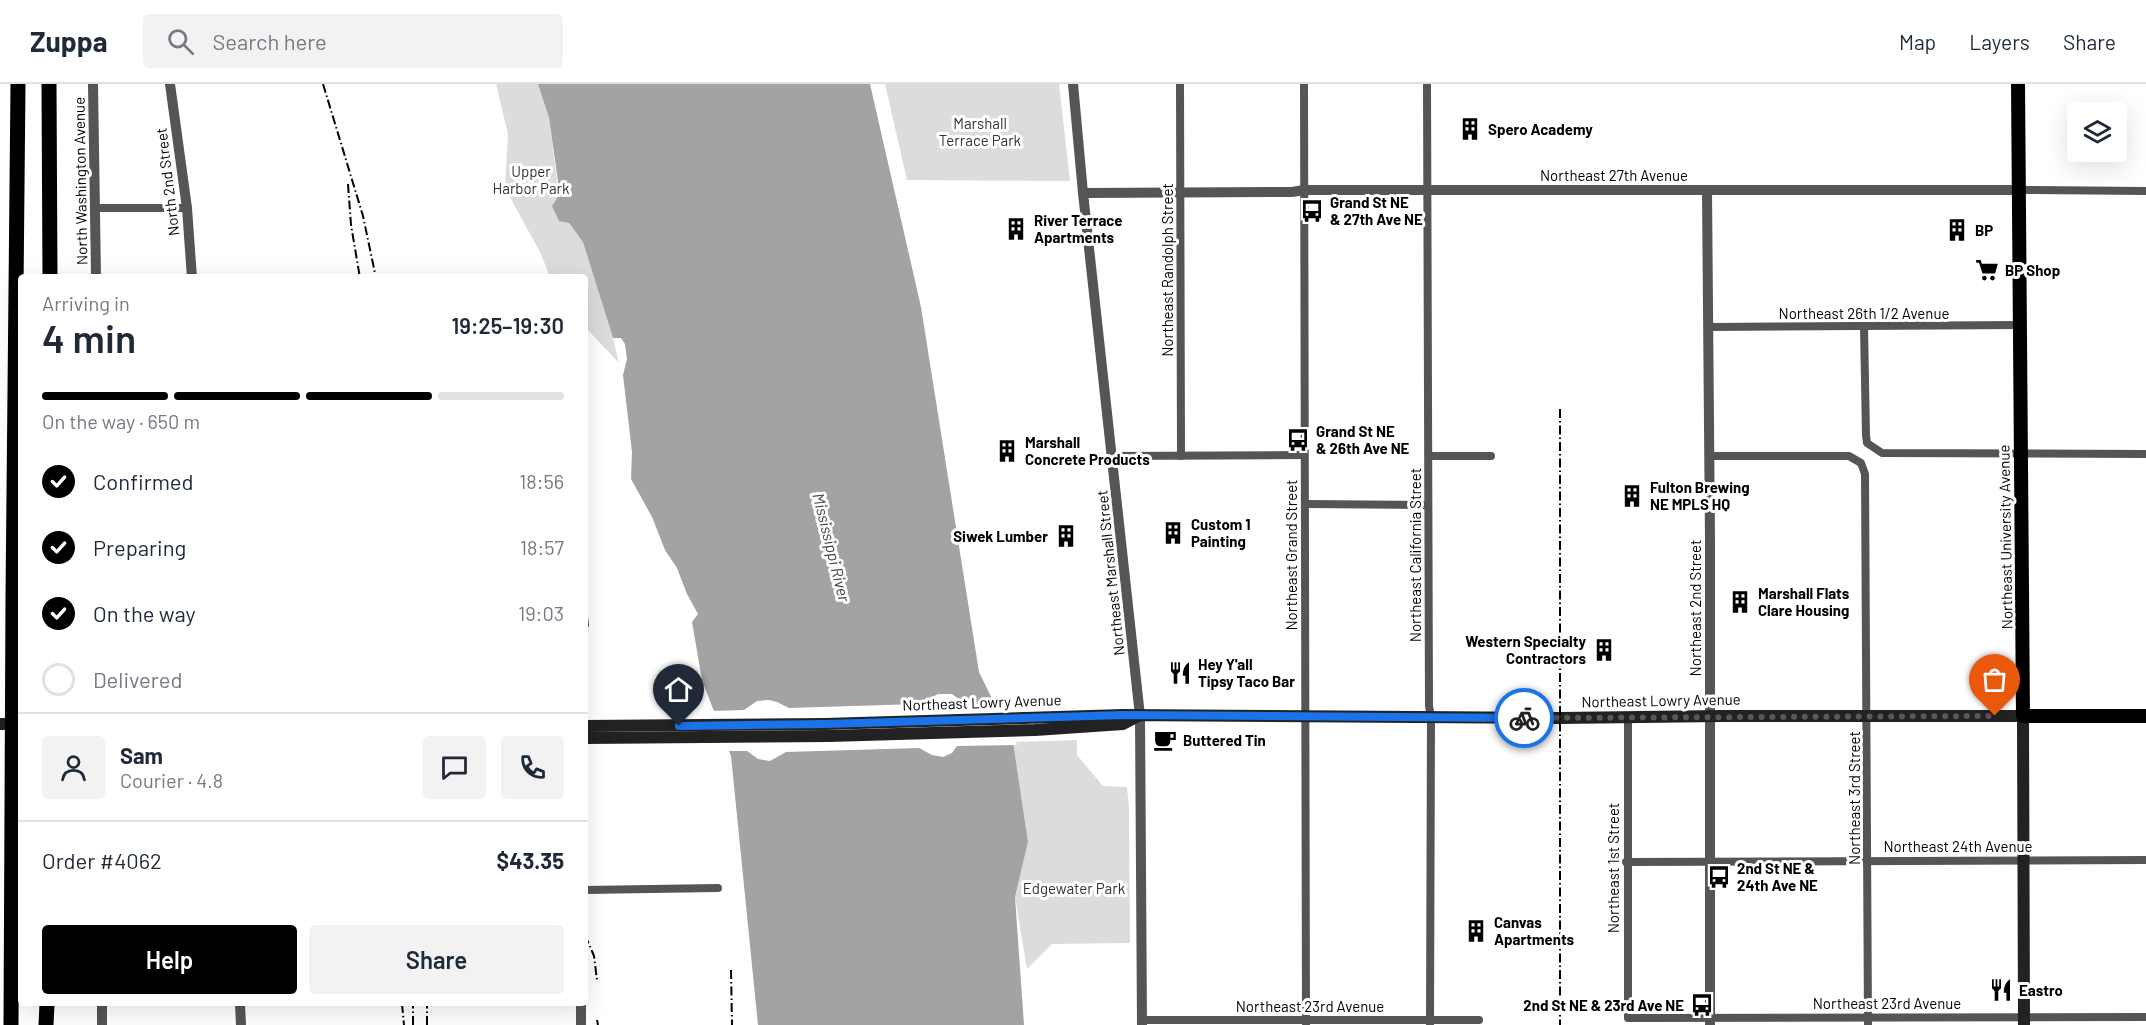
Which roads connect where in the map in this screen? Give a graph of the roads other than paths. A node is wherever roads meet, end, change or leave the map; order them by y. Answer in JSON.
{"nodes":[{"id":1,"x":18,"y":84,"type":"edge"},
{"id":2,"x":49,"y":84,"type":"edge"},
{"id":3,"x":93,"y":84,"type":"edge"},
{"id":4,"x":170,"y":84,"type":"edge"},
{"id":5,"x":1073,"y":84,"type":"edge"},
{"id":6,"x":1180,"y":84,"type":"edge"},
{"id":7,"x":1304,"y":84,"type":"edge"},
{"id":8,"x":1427,"y":84,"type":"edge"},
{"id":9,"x":2018,"y":84,"type":"edge"},
{"id":10,"x":1304,"y":190,"type":"junction"},
{"id":11,"x":2019,"y":190,"type":"junction"},
{"id":12,"x":1427,"y":191,"type":"junction"},
{"id":13,"x":1707,"y":191,"type":"junction"},
{"id":14,"x":2146,"y":191,"type":"edge"},
{"id":15,"x":1180,"y":192,"type":"junction"},
{"id":16,"x":1083,"y":193,"type":"junction"},
{"id":17,"x":96,"y":208,"type":"junction"},
{"id":18,"x":187,"y":208,"type":"junction"},
{"id":19,"x":50,"y":274,"type":"edge"},
{"id":20,"x":96,"y":274,"type":"edge"},
{"id":21,"x":192,"y":274,"type":"edge"},
{"id":22,"x":2019,"y":325,"type":"junction"},
{"id":23,"x":1709,"y":327,"type":"junction"},
{"id":24,"x":1864,"y":327,"type":"junction"},
{"id":25,"x":2146,"y":454,"type":"edge"},
{"id":26,"x":1304,"y":455,"type":"junction"},
{"id":27,"x":2021,"y":455,"type":"junction"},
{"id":28,"x":1112,"y":456,"type":"junction"},
{"id":29,"x":1181,"y":456,"type":"junction"},
{"id":30,"x":1428,"y":456,"type":"junction"},
{"id":31,"x":1491,"y":456,"type":"dead end"},
{"id":32,"x":1710,"y":456,"type":"junction"},
{"id":33,"x":1305,"y":504,"type":"junction"},
{"id":34,"x":1428,"y":506,"type":"junction"},
{"id":35,"x":1867,"y":715,"type":"junction"},
{"id":36,"x":1140,"y":716,"type":"junction"},
{"id":37,"x":2023,"y":716,"type":"junction"},
{"id":38,"x":2146,"y":716,"type":"edge"},
{"id":39,"x":1307,"y":717,"type":"junction"},
{"id":40,"x":1431,"y":717,"type":"junction"},
{"id":41,"x":1628,"y":717,"type":"junction"},
{"id":42,"x":1709,"y":717,"type":"junction"},
{"id":43,"x":0,"y":724,"type":"edge"},
{"id":44,"x":18,"y":724,"type":"edge"},
{"id":45,"x":588,"y":726,"type":"edge"},
{"id":46,"x":588,"y":738,"type":"edge"},
{"id":47,"x":1867,"y":860,"type":"junction"},
{"id":48,"x":2023,"y":860,"type":"junction"},
{"id":49,"x":2146,"y":860,"type":"edge"},
{"id":50,"x":1711,"y":861,"type":"junction"},
{"id":51,"x":1626,"y":862,"type":"junction"},
{"id":52,"x":718,"y":888,"type":"dead end"},
{"id":53,"x":588,"y":890,"type":"edge"},
{"id":54,"x":46,"y":1006,"type":"edge"},
{"id":55,"x":102,"y":1006,"type":"edge"},
{"id":56,"x":240,"y":1006,"type":"edge"},
{"id":57,"x":581,"y":1006,"type":"edge"},
{"id":58,"x":2146,"y":1017,"type":"edge"},
{"id":59,"x":1628,"y":1018,"type":"joint"},
{"id":60,"x":1479,"y":1020,"type":"dead end"},
{"id":61,"x":2024,"y":1020,"type":"edge"},
{"id":62,"x":1710,"y":1021,"type":"edge"},
{"id":63,"x":1868,"y":1021,"type":"edge"},
{"id":64,"x":1142,"y":1022,"type":"edge"},
{"id":65,"x":1306,"y":1022,"type":"edge"},
{"id":66,"x":1430,"y":1022,"type":"edge"},
{"id":67,"x":11,"y":1025,"type":"edge"},
{"id":68,"x":46,"y":1025,"type":"edge"},
{"id":69,"x":102,"y":1025,"type":"edge"},
{"id":70,"x":241,"y":1025,"type":"edge"},
{"id":71,"x":580,"y":1025,"type":"edge"}],
"edges":[{"from":1,"to":67,"type":"highway"},
{"from":2,"to":19,"type":"highway"},
{"from":3,"to":17,"type":"street","name":"North Washington Avenue"},
{"from":4,"to":18,"type":"street","name":"North 2nd Street"},
{"from":5,"to":16,"type":"street","name":"Northeast Marshall Street"},
{"from":6,"to":15,"type":"street","name":"Northeast Randolph Street"},
{"from":7,"to":10,"type":"street","name":"Northeast Grand Street"},
{"from":8,"to":12,"type":"street","name":"Northeast California Street"},
{"from":9,"to":11,"type":"main road","name":"Northeast University Avenue"},
{"from":10,"to":12,"type":"street","name":"Northeast 27th Avenue"},
{"from":10,"to":15,"type":"street","name":"Northeast 27th Avenue"},
{"from":10,"to":26,"type":"street","name":"Northeast Grand Street"},
{"from":11,"to":13,"type":"street","name":"Northeast 27th Avenue"},
{"from":11,"to":14,"type":"street","name":"Northeast 27th Avenue"},
{"from":11,"to":22,"type":"main road","name":"Northeast University Avenue"},
{"from":12,"to":13,"type":"street","name":"Northeast 27th Avenue"},
{"from":12,"to":30,"type":"street","name":"Northeast California Street"},
{"from":13,"to":23,"type":"street","name":"Northeast 2nd Street"},
{"from":15,"to":16,"type":"street","name":"Northeast 27th Avenue"},
{"from":15,"to":29,"type":"street","name":"Northeast Randolph Street"},
{"from":16,"to":28,"type":"street","name":"Northeast Marshall Street"},
{"from":17,"to":18,"type":"street"},
{"from":17,"to":20,"type":"street","name":"North Washington Avenue"},
{"from":18,"to":21,"type":"street","name":"North 2nd Street"},
{"from":22,"to":24,"type":"street","name":"Northeast 26th 1/2 Avenue"},
{"from":22,"to":27,"type":"main road","name":"Northeast University Avenue"},
{"from":23,"to":24,"type":"street","name":"Northeast 26th 1/2 Avenue"},
{"from":23,"to":32,"type":"street","name":"Northeast 2nd Street"},
{"from":24,"to":27,"type":"street"},
{"from":25,"to":27,"type":"street"},
{"from":26,"to":29,"type":"street"},
{"from":26,"to":33,"type":"street","name":"Northeast Grand Street"},
{"from":27,"to":37,"type":"main road","name":"Northeast University Avenue"},
{"from":28,"to":29,"type":"street"},
{"from":28,"to":36,"type":"street","name":"Northeast Marshall Street"},
{"from":30,"to":31,"type":"street"},
{"from":30,"to":34,"type":"street","name":"Northeast California Street"},
{"from":32,"to":35,"type":"street","name":"Northeast 3rd Street"},
{"from":32,"to":42,"type":"street","name":"Northeast 2nd Street"},
{"from":33,"to":34,"type":"street"},
{"from":33,"to":39,"type":"street","name":"Northeast Grand Street"},
{"from":34,"to":40,"type":"street","name":"Northeast California Street"},
{"from":35,"to":37,"type":"main road","name":"Northeast Lowry Avenue"},
{"from":35,"to":42,"type":"main road","name":"Northeast Lowry Avenue"},
{"from":35,"to":47,"type":"street","name":"Northeast 3rd Street"},
{"from":36,"to":39,"type":"main road","name":"Northeast Lowry Avenue"},
{"from":36,"to":45,"type":"main road","name":"Northeast Lowry Avenue"},
{"from":36,"to":46,"type":"main road","name":"Northeast Lowry Avenue"},
{"from":36,"to":64,"type":"street","name":"Northeast Marshall Street"},
{"from":37,"to":38,"type":"main road","name":"Northeast Lowry Avenue"},
{"from":37,"to":48,"type":"main road","name":"Northeast University Avenue"},
{"from":39,"to":40,"type":"main road","name":"Northeast Lowry Avenue"},
{"from":39,"to":65,"type":"street","name":"Northeast Grand Street"},
{"from":40,"to":41,"type":"main road","name":"Northeast Lowry Avenue"},
{"from":40,"to":66,"type":"street","name":"Northeast California Street"},
{"from":41,"to":42,"type":"main road","name":"Northeast Lowry Avenue"},
{"from":41,"to":51,"type":"street","name":"Northeast 1st Street"},
{"from":42,"to":50,"type":"street","name":"Northeast 2nd Street"},
{"from":43,"to":44,"type":"main road"},
{"from":47,"to":48,"type":"street","name":"Northeast 24th Avenue"},
{"from":47,"to":50,"type":"street","name":"Northeast 24th Avenue"},
{"from":47,"to":63,"type":"street","name":"Northeast 3rd Street"},
{"from":48,"to":49,"type":"street","name":"Northeast 24th Avenue"},
{"from":48,"to":61,"type":"main road","name":"Northeast University Avenue"},
{"from":50,"to":51,"type":"street","name":"Northeast 24th Avenue"},
{"from":50,"to":62,"type":"street","name":"Northeast 2nd Street"},
{"from":51,"to":59,"type":"street","name":"Northeast 1st Street"},
{"from":52,"to":53,"type":"street"},
{"from":54,"to":68,"type":"highway"},
{"from":55,"to":69,"type":"street"},
{"from":56,"to":70,"type":"street"},
{"from":57,"to":71,"type":"street"},
{"from":58,"to":61,"type":"street","name":"Northeast 23rd Avenue"},
{"from":59,"to":62,"type":"street","name":"Northeast 23rd Avenue"},
{"from":60,"to":66,"type":"street","name":"Northeast 23rd Avenue"},
{"from":61,"to":63,"type":"street","name":"Northeast 23rd Avenue"},
{"from":62,"to":63,"type":"street","name":"Northeast 23rd Avenue"},
{"from":64,"to":65,"type":"street","name":"Northeast 23rd Avenue"},
{"from":65,"to":66,"type":"street","name":"Northeast 23rd Avenue"}]}
